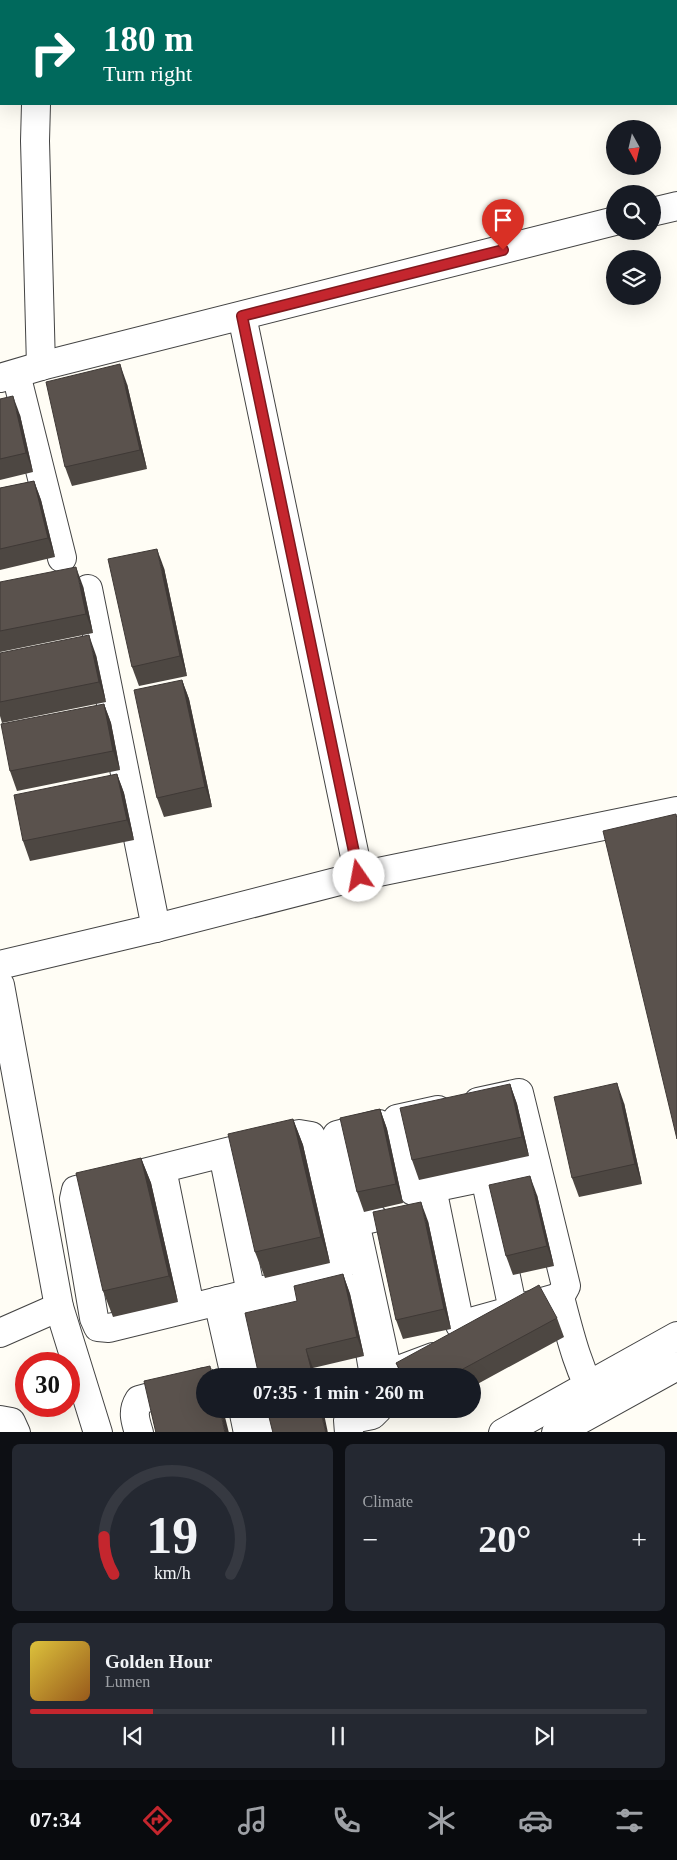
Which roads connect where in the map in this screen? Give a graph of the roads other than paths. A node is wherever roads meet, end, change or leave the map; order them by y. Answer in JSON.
{"nodes":[{"id":1,"x":36,"y":105,"type":"edge"},
{"id":2,"x":677,"y":206,"type":"edge"},
{"id":3,"x":661,"y":210,"type":"edge"},
{"id":4,"x":606,"y":224,"type":"edge"},
{"id":5,"x":242,"y":316,"type":"junction"},
{"id":6,"x":19,"y":373,"type":"edge"},
{"id":7,"x":62,"y":558,"type":"dead end"},
{"id":8,"x":88,"y":589,"type":"dead end"},
{"id":9,"x":677,"y":812,"type":"edge"},
{"id":10,"x":359,"y":876,"type":"junction"},
{"id":11,"x":156,"y":928,"type":"junction"},
{"id":12,"x":0,"y":965,"type":"edge"},
{"id":13,"x":0,"y":985,"type":"edge"},
{"id":14,"x":397,"y":1119,"type":"junction"},
{"id":15,"x":223,"y":1154,"type":"junction"},
{"id":16,"x":536,"y":1164,"type":"junction"},
{"id":17,"x":162,"y":1169,"type":"junction"},
{"id":18,"x":485,"y":1177,"type":"junction"},
{"id":19,"x":434,"y":1196,"type":"junction"},
{"id":20,"x":354,"y":1222,"type":"junction"},
{"id":21,"x":251,"y":1293,"type":"junction"},
{"id":22,"x":560,"y":1297,"type":"junction"},
{"id":23,"x":218,"y":1301,"type":"junction"},
{"id":24,"x":59,"y":1307,"type":"junction"},
{"id":25,"x":190,"y":1307,"type":"junction"},
{"id":26,"x":513,"y":1310,"type":"junction"},
{"id":27,"x":460,"y":1325,"type":"junction"},
{"id":28,"x":0,"y":1333,"type":"edge"},
{"id":29,"x":677,"y":1336,"type":"edge"},
{"id":30,"x":677,"y":1366,"type":"edge"},
{"id":31,"x":236,"y":1368,"type":"edge"},
{"id":32,"x":239,"y":1368,"type":"edge"},
{"id":33,"x":373,"y":1368,"type":"edge"},
{"id":34,"x":196,"y":1384,"type":"edge"},
{"id":35,"x":593,"y":1398,"type":"junction"},
{"id":36,"x":244,"y":1418,"type":"edge"},
{"id":37,"x":267,"y":1418,"type":"edge"},
{"id":38,"x":358,"y":1418,"type":"edge"},
{"id":39,"x":98,"y":1432,"type":"edge"},
{"id":40,"x":139,"y":1432,"type":"edge"},
{"id":41,"x":248,"y":1432,"type":"edge"},
{"id":42,"x":270,"y":1432,"type":"edge"},
{"id":43,"x":349,"y":1432,"type":"edge"},
{"id":44,"x":503,"y":1432,"type":"edge"},
{"id":45,"x":556,"y":1432,"type":"edge"}],
"edges":[{"from":1,"to":6,"type":"street"},
{"from":2,"to":3,"type":"street"},
{"from":4,"to":5,"type":"street"},
{"from":5,"to":6,"type":"street"},
{"from":5,"to":10,"type":"street"},
{"from":6,"to":7,"type":"street"},
{"from":8,"to":11,"type":"street"},
{"from":9,"to":10,"type":"street"},
{"from":10,"to":11,"type":"street"},
{"from":11,"to":12,"type":"street"},
{"from":13,"to":24,"type":"street"},
{"from":14,"to":16,"type":"street"},
{"from":14,"to":19,"type":"street"},
{"from":14,"to":20,"type":"street"},
{"from":15,"to":17,"type":"street"},
{"from":15,"to":21,"type":"street"},
{"from":15,"to":21,"type":"street"},
{"from":16,"to":18,"type":"street"},
{"from":16,"to":22,"type":"street"},
{"from":17,"to":25,"type":"street"},
{"from":17,"to":25,"type":"street"},
{"from":18,"to":19,"type":"street"},
{"from":18,"to":26,"type":"street"},
{"from":19,"to":20,"type":"street"},
{"from":19,"to":27,"type":"street"},
{"from":20,"to":27,"type":"street"},
{"from":21,"to":23,"type":"street"},
{"from":22,"to":26,"type":"street"},
{"from":22,"to":35,"type":"street"},
{"from":23,"to":25,"type":"street"},
{"from":23,"to":31,"type":"street"},
{"from":24,"to":28,"type":"street"},
{"from":24,"to":39,"type":"street"},
{"from":26,"to":27,"type":"street"},
{"from":29,"to":35,"type":"street"},
{"from":30,"to":35,"type":"street"},
{"from":32,"to":33,"type":"street"},
{"from":34,"to":40,"type":"street"},
{"from":35,"to":44,"type":"street"},
{"from":35,"to":45,"type":"street"},
{"from":36,"to":41,"type":"street"},
{"from":37,"to":42,"type":"street"},
{"from":38,"to":43,"type":"street"}]}
